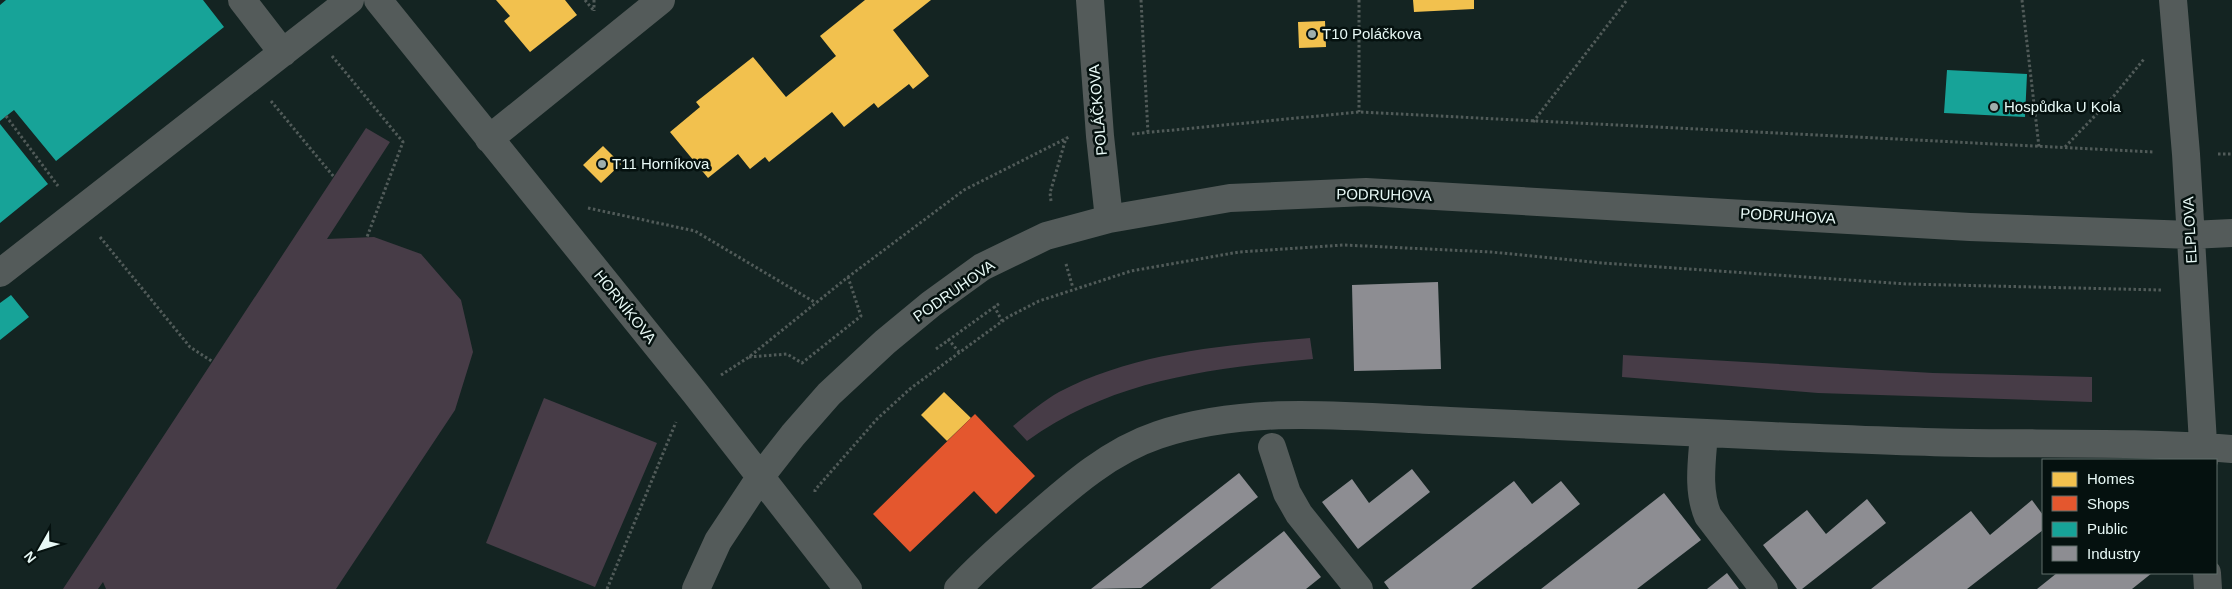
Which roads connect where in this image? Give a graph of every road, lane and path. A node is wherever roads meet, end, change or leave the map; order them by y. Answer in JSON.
{"nodes":[{"id":1,"x":242,"y":0,"type":"edge"},
{"id":2,"x":350,"y":0,"type":"edge"},
{"id":3,"x":378,"y":0,"type":"edge"},
{"id":4,"x":594,"y":0,"type":"edge"},
{"id":5,"x":661,"y":0,"type":"edge"},
{"id":6,"x":1090,"y":0,"type":"edge"},
{"id":7,"x":1140,"y":0,"type":"edge"},
{"id":8,"x":1359,"y":0,"type":"edge"},
{"id":9,"x":1627,"y":0,"type":"edge"},
{"id":10,"x":2022,"y":0,"type":"edge"},
{"id":11,"x":2173,"y":0,"type":"edge"},
{"id":12,"x":594,"y":11,"type":"dead end"},
{"id":13,"x":311,"y":30,"type":"junction"},
{"id":14,"x":283,"y":53,"type":"junction"},
{"id":15,"x":2144,"y":59,"type":"dead end"},
{"id":16,"x":252,"y":77,"type":"junction"},
{"id":17,"x":1359,"y":112,"type":"dead end"},
{"id":18,"x":1533,"y":122,"type":"dead end"},
{"id":19,"x":1148,"y":133,"type":"dead end"},
{"id":20,"x":489,"y":138,"type":"junction"},
{"id":21,"x":2039,"y":147,"type":"dead end"},
{"id":22,"x":2064,"y":148,"type":"dead end"},
{"id":23,"x":334,"y":177,"type":"dead end"},
{"id":24,"x":580,"y":206,"type":"dead end"},
{"id":25,"x":1109,"y":219,"type":"junction"},
{"id":26,"x":2232,"y":233,"type":"edge"},
{"id":27,"x":2191,"y":235,"type":"junction"},
{"id":28,"x":367,"y":237,"type":"dead end"},
{"id":29,"x":0,"y":273,"type":"edge"},
{"id":30,"x":848,"y":277,"type":"dead end"},
{"id":31,"x":2194,"y":290,"type":"junction"},
{"id":32,"x":816,"y":303,"type":"dead end"},
{"id":33,"x":1000,"y":303,"type":"dead end"},
{"id":34,"x":994,"y":306,"type":"junction"},
{"id":35,"x":1002,"y":321,"type":"junction"},
{"id":36,"x":948,"y":339,"type":"junction"},
{"id":37,"x":190,"y":347,"type":"dead end"},
{"id":38,"x":936,"y":349,"type":"dead end"},
{"id":39,"x":959,"y":352,"type":"junction"},
{"id":40,"x":749,"y":357,"type":"dead end"},
{"id":41,"x":213,"y":362,"type":"dead end"},
{"id":42,"x":1704,"y":433,"type":"junction"},
{"id":43,"x":1272,"y":447,"type":"dead end"},
{"id":44,"x":2232,"y":449,"type":"edge"},
{"id":45,"x":2204,"y":453,"type":"edge"},
{"id":46,"x":761,"y":476,"type":"junction"},
{"id":47,"x":815,"y":497,"type":"dead end"},
{"id":48,"x":2207,"y":574,"type":"edge"},
{"id":49,"x":696,"y":589,"type":"edge"},
{"id":50,"x":848,"y":589,"type":"edge"},
{"id":51,"x":958,"y":589,"type":"edge"},
{"id":52,"x":1359,"y":589,"type":"edge"},
{"id":53,"x":1764,"y":589,"type":"edge"},
{"id":54,"x":2208,"y":589,"type":"edge"}],
"edges":[{"from":1,"to":14,"type":"street"},
{"from":2,"to":13,"type":"street"},
{"from":3,"to":20,"type":"street","name":"HORNÍKOVA"},
{"from":4,"to":12,"type":"path"},
{"from":5,"to":20,"type":"street"},
{"from":6,"to":25,"type":"street","name":"POLÁČKOVA"},
{"from":7,"to":19,"type":"path"},
{"from":8,"to":17,"type":"path"},
{"from":9,"to":18,"type":"path"},
{"from":10,"to":21,"type":"path"},
{"from":11,"to":27,"type":"street","name":"ELPLOVA"},
{"from":13,"to":14,"type":"street"},
{"from":13,"to":28,"type":"path"},
{"from":14,"to":16,"type":"street"},
{"from":15,"to":22,"type":"path"},
{"from":16,"to":23,"type":"path"},
{"from":16,"to":29,"type":"street"},
{"from":20,"to":46,"type":"street","name":"HORNÍKOVA"},
{"from":24,"to":32,"type":"path"},
{"from":25,"to":27,"type":"street","name":"PODRUHOVA"},
{"from":25,"to":46,"type":"street","name":"PODRUHOVA"},
{"from":26,"to":27,"type":"street","name":"PODRUHOVA"},
{"from":27,"to":31,"type":"street","name":"ELPLOVA"},
{"from":30,"to":40,"type":"path"},
{"from":31,"to":35,"type":"path"},
{"from":31,"to":45,"type":"street","name":"ELPLOVA"},
{"from":33,"to":34,"type":"path"},
{"from":34,"to":35,"type":"path"},
{"from":34,"to":36,"type":"path"},
{"from":35,"to":39,"type":"path"},
{"from":36,"to":38,"type":"path"},
{"from":36,"to":39,"type":"path"},
{"from":37,"to":41,"type":"path"},
{"from":39,"to":47,"type":"path"},
{"from":42,"to":45,"type":"street"},
{"from":42,"to":51,"type":"street"},
{"from":42,"to":53,"type":"street"},
{"from":43,"to":52,"type":"street"},
{"from":44,"to":45,"type":"street"},
{"from":46,"to":49,"type":"street","name":"PODRUHOVA"},
{"from":46,"to":50,"type":"street","name":"HORNÍKOVA"},
{"from":48,"to":54,"type":"street"}]}
